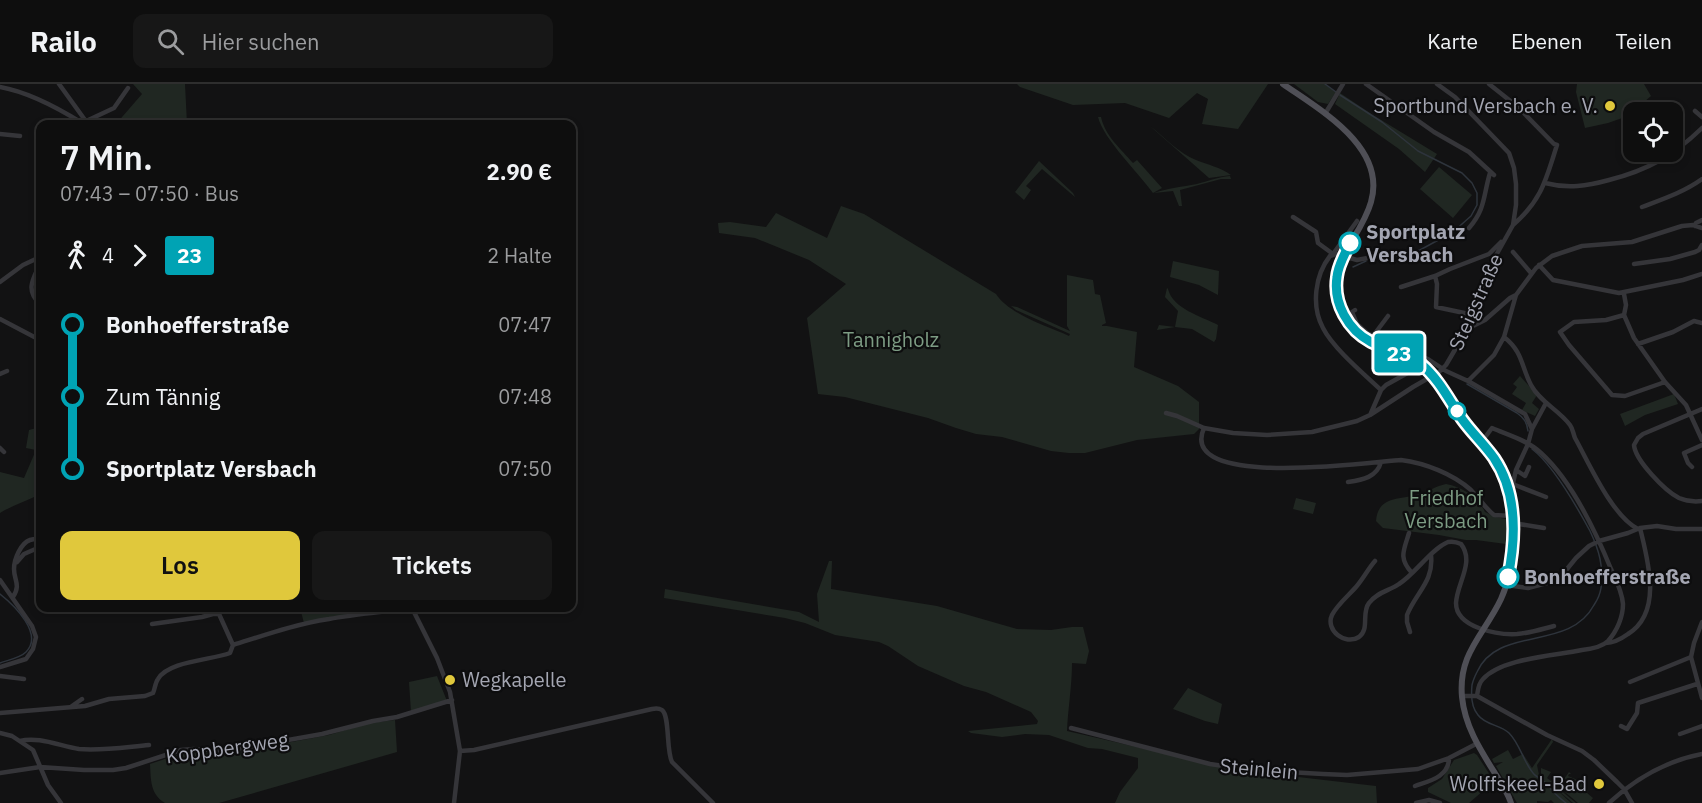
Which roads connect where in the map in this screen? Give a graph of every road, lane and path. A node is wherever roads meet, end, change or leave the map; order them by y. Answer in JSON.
{"nodes":[{"id":1,"x":59,"y":84,"type":"edge"},
{"id":2,"x":1282,"y":84,"type":"edge"},
{"id":3,"x":1343,"y":84,"type":"edge"},
{"id":4,"x":1366,"y":84,"type":"edge"},
{"id":5,"x":1437,"y":84,"type":"edge"},
{"id":6,"x":1489,"y":84,"type":"edge"},
{"id":7,"x":0,"y":87,"type":"edge"},
{"id":8,"x":128,"y":88,"type":"dead end"},
{"id":9,"x":1695,"y":111,"type":"dead end"},
{"id":10,"x":1325,"y":114,"type":"junction"},
{"id":11,"x":1702,"y":117,"type":"edge"},
{"id":12,"x":72,"y":120,"type":"edge"},
{"id":13,"x":82,"y":120,"type":"edge"},
{"id":14,"x":90,"y":120,"type":"edge"},
{"id":15,"x":1702,"y":128,"type":"edge"},
{"id":16,"x":0,"y":134,"type":"edge"},
{"id":17,"x":20,"y":136,"type":"dead end"},
{"id":18,"x":1702,"y":178,"type":"edge"},
{"id":19,"x":1545,"y":183,"type":"junction"},
{"id":20,"x":1642,"y":207,"type":"dead end"},
{"id":21,"x":1293,"y":217,"type":"dead end"},
{"id":22,"x":1702,"y":220,"type":"edge"},
{"id":23,"x":1359,"y":223,"type":"junction"},
{"id":24,"x":1513,"y":225,"type":"junction"},
{"id":25,"x":1695,"y":226,"type":"junction"},
{"id":26,"x":1469,"y":228,"type":"dead end"},
{"id":27,"x":1702,"y":228,"type":"edge"},
{"id":28,"x":1506,"y":237,"type":"junction"},
{"id":29,"x":1702,"y":245,"type":"edge"},
{"id":30,"x":1513,"y":252,"type":"dead end"},
{"id":31,"x":1333,"y":254,"type":"junction"},
{"id":32,"x":1383,"y":255,"type":"dead end"},
{"id":33,"x":36,"y":257,"type":"edge"},
{"id":34,"x":1343,"y":257,"type":"junction"},
{"id":35,"x":1634,"y":264,"type":"dead end"},
{"id":36,"x":1539,"y":265,"type":"junction"},
{"id":37,"x":36,"y":273,"type":"edge"},
{"id":38,"x":1531,"y":273,"type":"junction"},
{"id":39,"x":1702,"y":274,"type":"edge"},
{"id":40,"x":1435,"y":276,"type":"junction"},
{"id":41,"x":34,"y":277,"type":"joint"},
{"id":42,"x":0,"y":282,"type":"edge"},
{"id":43,"x":1401,"y":287,"type":"dead end"},
{"id":44,"x":1624,"y":294,"type":"junction"},
{"id":45,"x":1516,"y":295,"type":"junction"},
{"id":46,"x":36,"y":299,"type":"edge"},
{"id":47,"x":1355,"y":310,"type":"dead end"},
{"id":48,"x":1469,"y":314,"type":"junction"},
{"id":49,"x":1624,"y":315,"type":"junction"},
{"id":50,"x":1388,"y":316,"type":"dead end"},
{"id":51,"x":0,"y":319,"type":"edge"},
{"id":52,"x":1702,"y":323,"type":"edge"},
{"id":53,"x":1463,"y":331,"type":"junction"},
{"id":54,"x":1373,"y":336,"type":"junction"},
{"id":55,"x":1504,"y":337,"type":"junction"},
{"id":56,"x":36,"y":338,"type":"edge"},
{"id":57,"x":1638,"y":344,"type":"junction"},
{"id":58,"x":1422,"y":365,"type":"junction"},
{"id":59,"x":1443,"y":368,"type":"junction"},
{"id":60,"x":7,"y":371,"type":"dead end"},
{"id":61,"x":0,"y":374,"type":"edge"},
{"id":62,"x":1433,"y":375,"type":"junction"},
{"id":63,"x":1468,"y":381,"type":"junction"},
{"id":64,"x":1665,"y":382,"type":"junction"},
{"id":65,"x":1381,"y":390,"type":"junction"},
{"id":66,"x":1546,"y":403,"type":"junction"},
{"id":67,"x":1702,"y":409,"type":"edge"},
{"id":68,"x":1166,"y":413,"type":"dead end"},
{"id":69,"x":1371,"y":413,"type":"junction"},
{"id":70,"x":1526,"y":414,"type":"junction"},
{"id":71,"x":1691,"y":415,"type":"junction"},
{"id":72,"x":1536,"y":420,"type":"junction"},
{"id":73,"x":1532,"y":429,"type":"junction"},
{"id":74,"x":1203,"y":430,"type":"junction"},
{"id":75,"x":1486,"y":436,"type":"dead end"},
{"id":76,"x":1702,"y":437,"type":"edge"},
{"id":77,"x":1528,"y":444,"type":"junction"},
{"id":78,"x":1702,"y":445,"type":"edge"},
{"id":79,"x":1381,"y":462,"type":"junction"},
{"id":80,"x":1529,"y":467,"type":"dead end"},
{"id":81,"x":1692,"y":467,"type":"dead end"},
{"id":82,"x":1516,"y":470,"type":"junction"},
{"id":83,"x":1348,"y":482,"type":"dead end"},
{"id":84,"x":1546,"y":497,"type":"dead end"},
{"id":85,"x":1702,"y":501,"type":"edge"},
{"id":86,"x":1512,"y":516,"type":"junction"},
{"id":87,"x":1513,"y":523,"type":"junction"},
{"id":88,"x":1544,"y":528,"type":"dead end"},
{"id":89,"x":1639,"y":528,"type":"junction"},
{"id":90,"x":1702,"y":529,"type":"edge"},
{"id":91,"x":1409,"y":533,"type":"dead end"},
{"id":92,"x":36,"y":539,"type":"edge"},
{"id":93,"x":1597,"y":542,"type":"junction"},
{"id":94,"x":36,"y":549,"type":"edge"},
{"id":95,"x":1431,"y":555,"type":"junction"},
{"id":96,"x":1375,"y":561,"type":"dead end"},
{"id":97,"x":15,"y":564,"type":"junction"},
{"id":98,"x":1412,"y":573,"type":"junction"},
{"id":99,"x":0,"y":580,"type":"edge"},
{"id":100,"x":1506,"y":585,"type":"junction"},
{"id":101,"x":13,"y":597,"type":"junction"},
{"id":102,"x":379,"y":612,"type":"edge"},
{"id":103,"x":414,"y":612,"type":"edge"},
{"id":104,"x":1702,"y":622,"type":"edge"},
{"id":105,"x":152,"y":624,"type":"dead end"},
{"id":106,"x":1554,"y":626,"type":"dead end"},
{"id":107,"x":1483,"y":629,"type":"junction"},
{"id":108,"x":1410,"y":632,"type":"dead end"},
{"id":109,"x":1606,"y":643,"type":"junction"},
{"id":110,"x":233,"y":645,"type":"junction"},
{"id":111,"x":1691,"y":657,"type":"junction"},
{"id":112,"x":0,"y":667,"type":"edge"},
{"id":113,"x":1702,"y":672,"type":"edge"},
{"id":114,"x":1695,"y":673,"type":"junction"},
{"id":115,"x":0,"y":676,"type":"edge"},
{"id":116,"x":24,"y":679,"type":"dead end"},
{"id":117,"x":1630,"y":682,"type":"dead end"},
{"id":118,"x":1697,"y":684,"type":"junction"},
{"id":119,"x":1470,"y":697,"type":"junction"},
{"id":120,"x":1702,"y":698,"type":"edge"},
{"id":121,"x":82,"y":699,"type":"dead end"},
{"id":122,"x":452,"y":700,"type":"junction"},
{"id":123,"x":70,"y":707,"type":"junction"},
{"id":124,"x":0,"y":713,"type":"edge"},
{"id":125,"x":1621,"y":726,"type":"dead end"},
{"id":126,"x":1702,"y":726,"type":"edge"},
{"id":127,"x":1071,"y":728,"type":"dead end"},
{"id":128,"x":1627,"y":729,"type":"junction"},
{"id":129,"x":0,"y":733,"type":"edge"},
{"id":130,"x":1632,"y":733,"type":"dead end"},
{"id":131,"x":1680,"y":734,"type":"dead end"},
{"id":132,"x":20,"y":741,"type":"junction"},
{"id":133,"x":1476,"y":744,"type":"junction"},
{"id":134,"x":149,"y":745,"type":"dead end"},
{"id":135,"x":460,"y":751,"type":"junction"},
{"id":136,"x":1702,"y":753,"type":"edge"},
{"id":137,"x":1449,"y":758,"type":"junction"},
{"id":138,"x":40,"y":766,"type":"junction"},
{"id":139,"x":0,"y":773,"type":"edge"},
{"id":140,"x":1415,"y":786,"type":"dead end"},
{"id":141,"x":1624,"y":789,"type":"junction"},
{"id":142,"x":61,"y":803,"type":"edge"},
{"id":143,"x":453,"y":803,"type":"edge"},
{"id":144,"x":713,"y":803,"type":"edge"},
{"id":145,"x":1416,"y":803,"type":"edge"},
{"id":146,"x":1440,"y":803,"type":"edge"},
{"id":147,"x":1511,"y":803,"type":"edge"},
{"id":148,"x":1609,"y":803,"type":"edge"},
{"id":149,"x":1632,"y":803,"type":"edge"}],
"edges":[{"from":1,"to":13,"type":"street"},
{"from":2,"to":10,"type":"main road"},
{"from":3,"to":10,"type":"street"},
{"from":4,"to":26,"type":"street"},
{"from":5,"to":24,"type":"street"},
{"from":6,"to":19,"type":"street"},
{"from":7,"to":12,"type":"street"},
{"from":8,"to":14,"type":"street"},
{"from":9,"to":11,"type":"street"},
{"from":10,"to":23,"type":"main road"},
{"from":15,"to":19,"type":"street"},
{"from":16,"to":17,"type":"street"},
{"from":18,"to":20,"type":"street"},
{"from":19,"to":24,"type":"street"},
{"from":21,"to":31,"type":"street"},
{"from":22,"to":25,"type":"street"},
{"from":23,"to":31,"type":"street"},
{"from":23,"to":34,"type":"main road"},
{"from":24,"to":28,"type":"street","name":"Steigstraße"},
{"from":25,"to":27,"type":"street"},
{"from":25,"to":36,"type":"street"},
{"from":28,"to":40,"type":"street"},
{"from":28,"to":48,"type":"street","name":"Steigstraße"},
{"from":29,"to":35,"type":"street"},
{"from":30,"to":38,"type":"street"},
{"from":31,"to":34,"type":"street"},
{"from":31,"to":65,"type":"street"},
{"from":32,"to":34,"type":"street"},
{"from":33,"to":42,"type":"street"},
{"from":34,"to":58,"type":"main road"},
{"from":36,"to":38,"type":"street"},
{"from":36,"to":44,"type":"street"},
{"from":37,"to":41,"type":"street"},
{"from":38,"to":45,"type":"street"},
{"from":39,"to":44,"type":"street"},
{"from":40,"to":43,"type":"street"},
{"from":40,"to":48,"type":"street"},
{"from":41,"to":46,"type":"street"},
{"from":44,"to":49,"type":"street"},
{"from":45,"to":53,"type":"street"},
{"from":45,"to":55,"type":"street"},
{"from":47,"to":54,"type":"street"},
{"from":48,"to":53,"type":"street","name":"Steigstraße"},
{"from":49,"to":57,"type":"street"},
{"from":49,"to":64,"type":"street"},
{"from":50,"to":54,"type":"street"},
{"from":51,"to":56,"type":"street"},
{"from":52,"to":57,"type":"street"},
{"from":53,"to":59,"type":"street","name":"Steigstraße"},
{"from":54,"to":59,"type":"street"},
{"from":55,"to":63,"type":"street"},
{"from":55,"to":66,"type":"street"},
{"from":57,"to":64,"type":"street"},
{"from":58,"to":62,"type":"main road"},
{"from":58,"to":65,"type":"street"},
{"from":59,"to":62,"type":"street","name":"Steigstraße"},
{"from":59,"to":63,"type":"street"},
{"from":60,"to":61,"type":"street"},
{"from":62,"to":69,"type":"street","name":"Steigstraße"},
{"from":62,"to":86,"type":"main road"},
{"from":63,"to":70,"type":"street"},
{"from":64,"to":71,"type":"street"},
{"from":65,"to":69,"type":"street"},
{"from":66,"to":72,"type":"street"},
{"from":66,"to":89,"type":"street"},
{"from":67,"to":71,"type":"street"},
{"from":68,"to":74,"type":"street","name":"Steigstraße"},
{"from":69,"to":74,"type":"street","name":"Steigstraße"},
{"from":70,"to":72,"type":"street"},
{"from":70,"to":73,"type":"street"},
{"from":71,"to":76,"type":"street"},
{"from":71,"to":85,"type":"street"},
{"from":72,"to":73,"type":"street"},
{"from":73,"to":77,"type":"street"},
{"from":74,"to":79,"type":"street"},
{"from":75,"to":77,"type":"street"},
{"from":77,"to":82,"type":"street"},
{"from":77,"to":93,"type":"street"},
{"from":78,"to":81,"type":"street"},
{"from":79,"to":83,"type":"street"},
{"from":79,"to":86,"type":"street"},
{"from":80,"to":82,"type":"street"},
{"from":82,"to":84,"type":"street"},
{"from":86,"to":87,"type":"main road"},
{"from":87,"to":88,"type":"street"},
{"from":87,"to":100,"type":"main road"},
{"from":89,"to":90,"type":"street"},
{"from":89,"to":93,"type":"street"},
{"from":89,"to":109,"type":"street"},
{"from":91,"to":98,"type":"street"},
{"from":92,"to":97,"type":"street"},
{"from":93,"to":100,"type":"street"},
{"from":93,"to":109,"type":"street"},
{"from":94,"to":97,"type":"street"},
{"from":95,"to":98,"type":"street"},
{"from":95,"to":107,"type":"street"},
{"from":95,"to":108,"type":"street"},
{"from":96,"to":98,"type":"street"},
{"from":97,"to":101,"type":"street"},
{"from":99,"to":101,"type":"street"},
{"from":100,"to":107,"type":"main road"},
{"from":101,"to":112,"type":"street"},
{"from":102,"to":110,"type":"street"},
{"from":103,"to":122,"type":"street"},
{"from":104,"to":111,"type":"street"},
{"from":105,"to":110,"type":"street"},
{"from":106,"to":107,"type":"street"},
{"from":107,"to":119,"type":"main road"},
{"from":109,"to":119,"type":"street"},
{"from":110,"to":123,"type":"street"},
{"from":111,"to":114,"type":"street"},
{"from":111,"to":117,"type":"street"},
{"from":113,"to":114,"type":"street"},
{"from":114,"to":118,"type":"street"},
{"from":115,"to":116,"type":"street"},
{"from":118,"to":120,"type":"street"},
{"from":118,"to":128,"type":"street"},
{"from":119,"to":133,"type":"main road"},
{"from":119,"to":141,"type":"street"},
{"from":121,"to":123,"type":"street"},
{"from":122,"to":135,"type":"street"},
{"from":122,"to":138,"type":"street","name":"Koppbergweg"},
{"from":123,"to":124,"type":"street"},
{"from":125,"to":128,"type":"street"},
{"from":126,"to":131,"type":"street"},
{"from":127,"to":137,"type":"street","name":"Steinlein"},
{"from":128,"to":130,"type":"street"},
{"from":129,"to":132,"type":"street"},
{"from":132,"to":134,"type":"street"},
{"from":132,"to":138,"type":"street"},
{"from":133,"to":137,"type":"street","name":"Steinlein"},
{"from":133,"to":147,"type":"main road"},
{"from":135,"to":143,"type":"street"},
{"from":135,"to":144,"type":"street"},
{"from":136,"to":141,"type":"street"},
{"from":137,"to":140,"type":"street","name":"Steinlein"},
{"from":138,"to":139,"type":"street","name":"Koppbergweg"},
{"from":138,"to":142,"type":"street"},
{"from":141,"to":148,"type":"street"},
{"from":141,"to":149,"type":"street"},
{"from":145,"to":146,"type":"street"}]}
